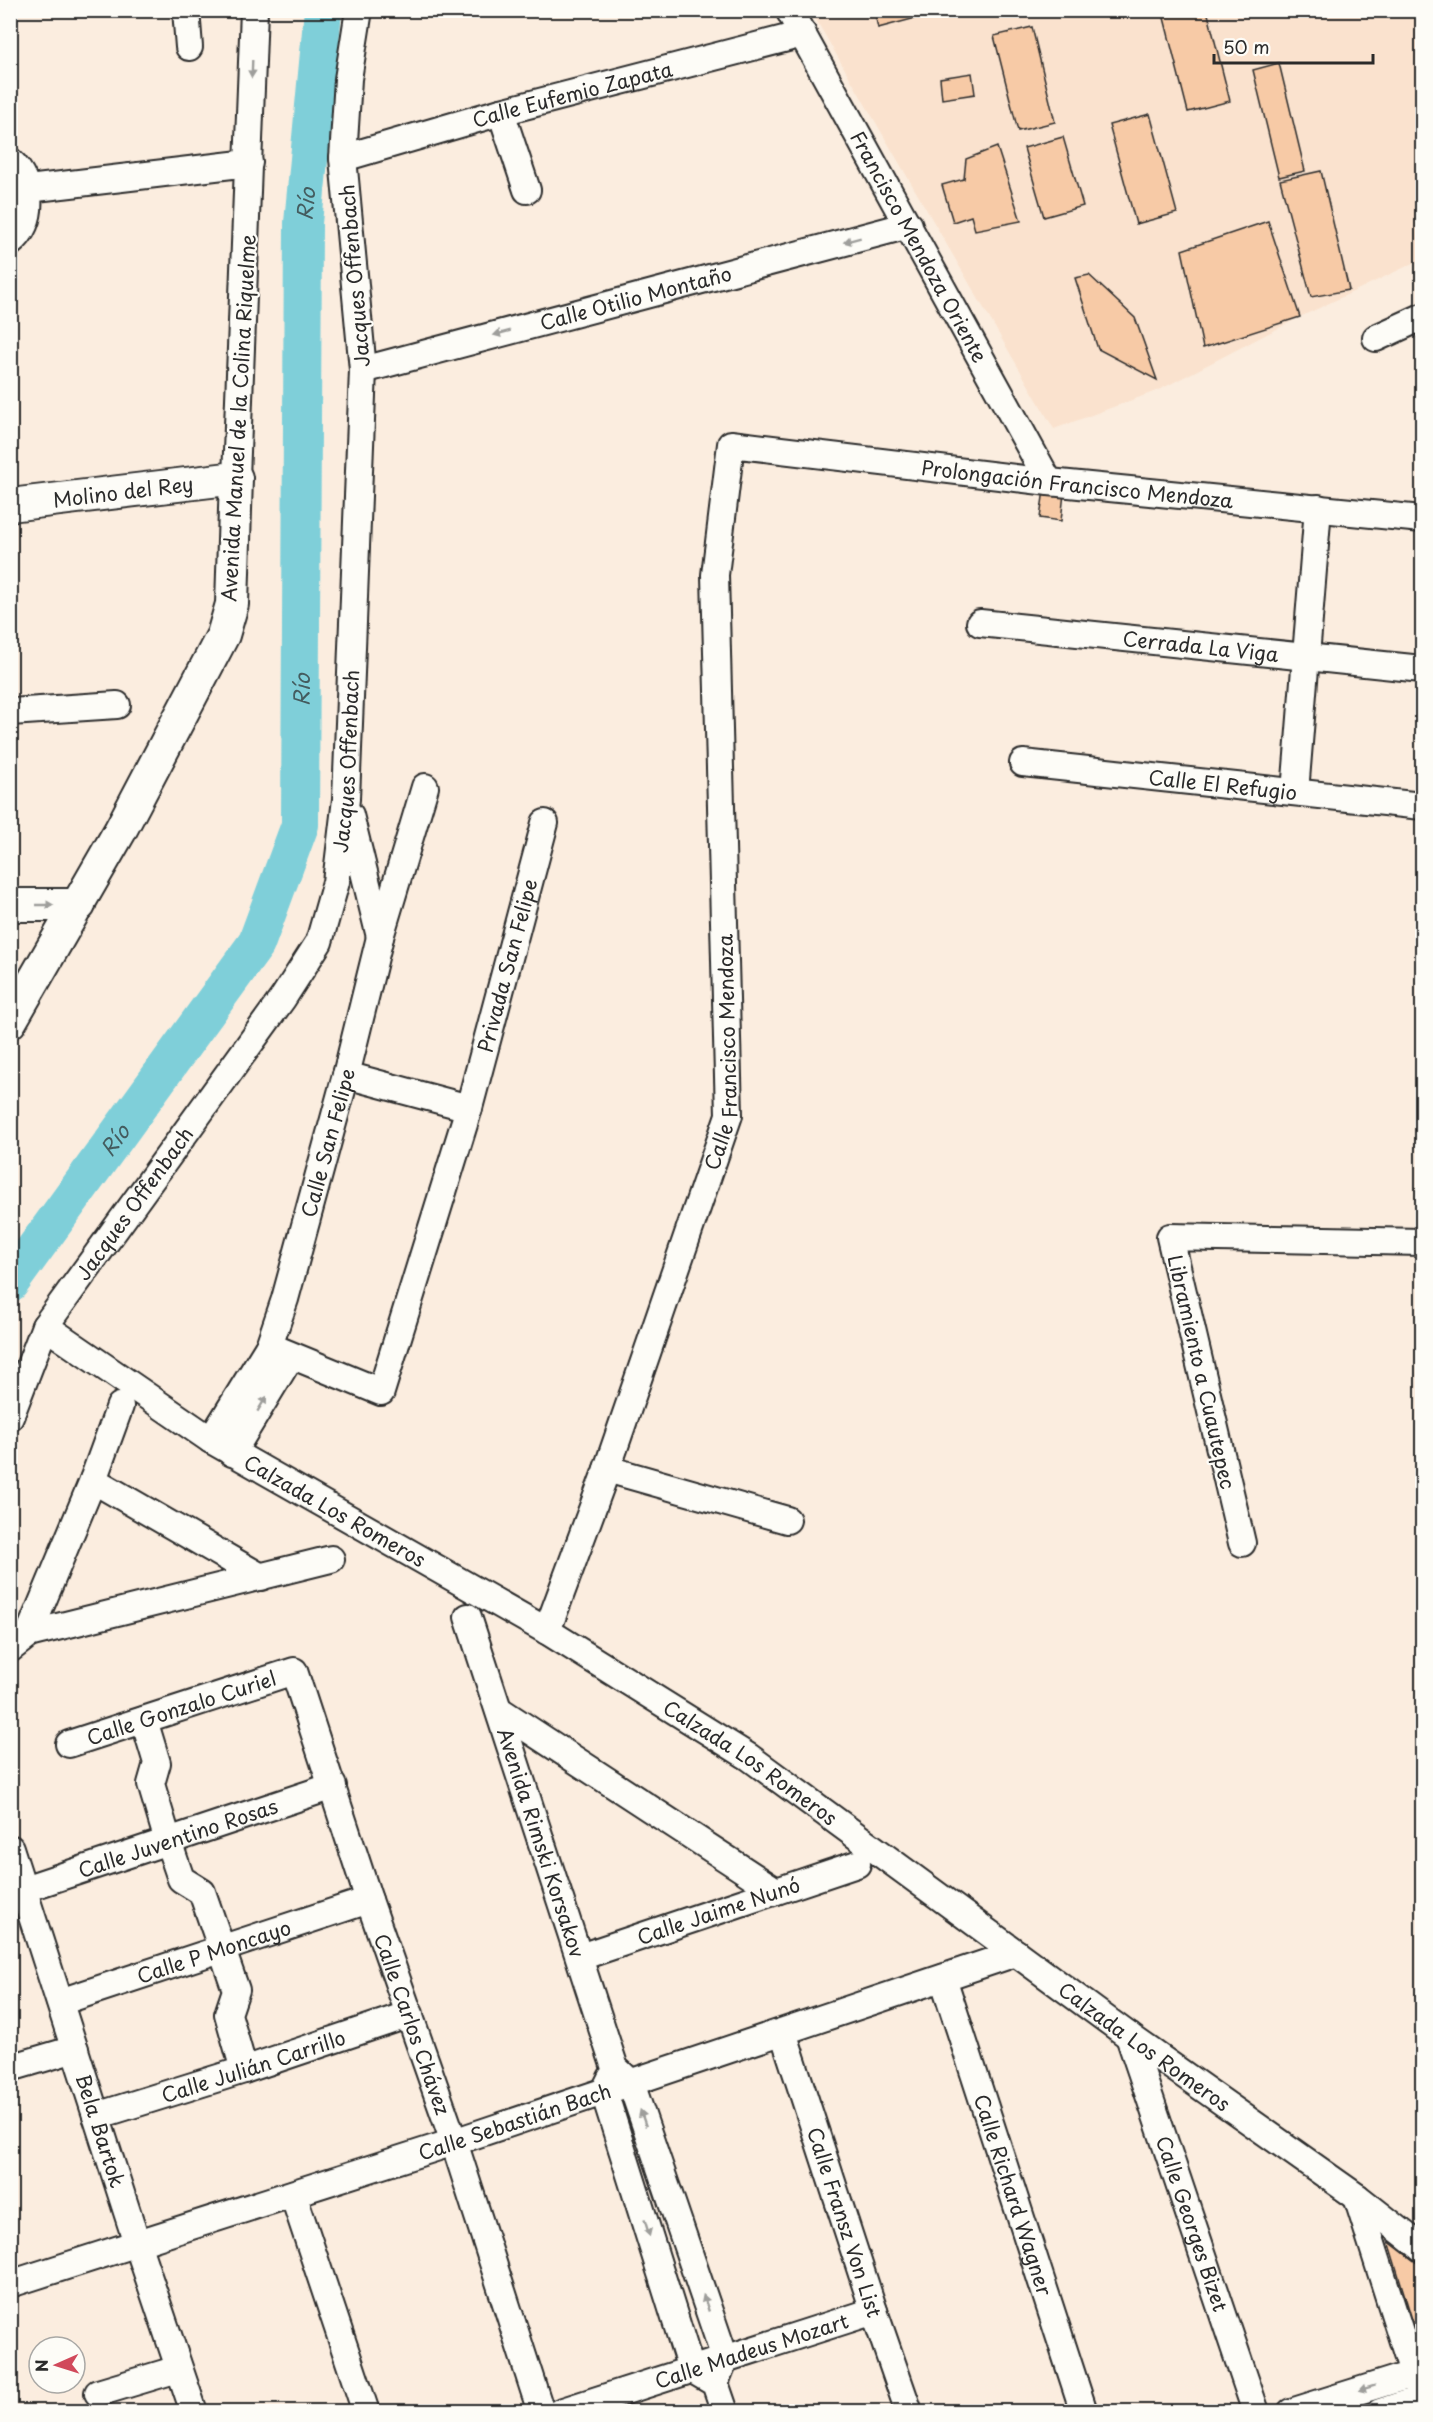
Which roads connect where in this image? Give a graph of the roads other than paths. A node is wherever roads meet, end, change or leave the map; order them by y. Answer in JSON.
{"nodes":[{"id":1,"x":186,"y":10,"type":"edge"},
{"id":2,"x":254,"y":10,"type":"edge"},
{"id":3,"x":359,"y":10,"type":"edge"},
{"id":4,"x":789,"y":10,"type":"edge"},
{"id":5,"x":803,"y":34,"type":"junction"},
{"id":6,"x":189,"y":47,"type":"dead end"},
{"id":7,"x":501,"y":112,"type":"junction"},
{"id":8,"x":344,"y":158,"type":"junction"},
{"id":9,"x":10,"y":160,"type":"edge"},
{"id":10,"x":249,"y":163,"type":"junction"},
{"id":11,"x":28,"y":189,"type":"junction"},
{"id":12,"x":527,"y":190,"type":"dead end"},
{"id":13,"x":909,"y":225,"type":"junction"},
{"id":14,"x":10,"y":243,"type":"edge"},
{"id":15,"x":1422,"y":317,"type":"edge"},
{"id":16,"x":1376,"y":338,"type":"dead end"},
{"id":17,"x":363,"y":370,"type":"junction"},
{"id":18,"x":731,"y":444,"type":"joint"},
{"id":19,"x":236,"y":478,"type":"junction"},
{"id":20,"x":1049,"y":482,"type":"junction"},
{"id":21,"x":10,"y":505,"type":"edge"},
{"id":22,"x":1318,"y":508,"type":"junction"},
{"id":23,"x":1422,"y":519,"type":"edge"},
{"id":24,"x":980,"y":623,"type":"dead end"},
{"id":25,"x":1306,"y":658,"type":"junction"},
{"id":26,"x":1422,"y":669,"type":"edge"},
{"id":27,"x":117,"y":705,"type":"dead end"},
{"id":28,"x":10,"y":712,"type":"edge"},
{"id":29,"x":1023,"y":763,"type":"dead end"},
{"id":30,"x":425,"y":787,"type":"dead end"},
{"id":31,"x":1295,"y":792,"type":"junction"},
{"id":32,"x":346,"y":800,"type":"junction"},
{"id":33,"x":1422,"y":806,"type":"edge"},
{"id":34,"x":545,"y":823,"type":"dead end"},
{"id":35,"x":10,"y":905,"type":"edge"},
{"id":36,"x":79,"y":905,"type":"junction"},
{"id":37,"x":380,"y":937,"type":"junction"},
{"id":38,"x":10,"y":1022,"type":"edge"},
{"id":39,"x":346,"y":1075,"type":"junction"},
{"id":40,"x":468,"y":1108,"type":"junction"},
{"id":41,"x":1422,"y":1242,"type":"edge"},
{"id":42,"x":45,"y":1326,"type":"junction"},
{"id":43,"x":280,"y":1351,"type":"junction"},
{"id":44,"x":120,"y":1406,"type":"dead end"},
{"id":45,"x":10,"y":1417,"type":"edge"},
{"id":46,"x":221,"y":1447,"type":"junction"},
{"id":47,"x":607,"y":1469,"type":"junction"},
{"id":48,"x":93,"y":1480,"type":"junction"},
{"id":49,"x":787,"y":1520,"type":"dead end"},
{"id":50,"x":1242,"y":1543,"type":"dead end"},
{"id":51,"x":331,"y":1559,"type":"dead end"},
{"id":52,"x":261,"y":1577,"type":"junction"},
{"id":53,"x":468,"y":1617,"type":"dead end"},
{"id":54,"x":547,"y":1631,"type":"junction"},
{"id":55,"x":20,"y":1642,"type":"edge"},
{"id":56,"x":294,"y":1671,"type":"joint"},
{"id":57,"x":499,"y":1710,"type":"junction"},
{"id":58,"x":144,"y":1720,"type":"junction"},
{"id":59,"x":69,"y":1744,"type":"dead end"},
{"id":60,"x":333,"y":1786,"type":"junction"},
{"id":61,"x":168,"y":1841,"type":"junction"},
{"id":62,"x":10,"y":1848,"type":"edge"},
{"id":63,"x":857,"y":1864,"type":"dead end"},
{"id":64,"x":24,"y":1889,"type":"junction"},
{"id":65,"x":776,"y":1891,"type":"junction"},
{"id":66,"x":369,"y":1900,"type":"junction"},
{"id":67,"x":222,"y":1947,"type":"junction"},
{"id":68,"x":1016,"y":1953,"type":"junction"},
{"id":69,"x":580,"y":1957,"type":"junction"},
{"id":70,"x":943,"y":1978,"type":"junction"},
{"id":71,"x":60,"y":2002,"type":"junction"},
{"id":72,"x":410,"y":2014,"type":"junction"},
{"id":73,"x":783,"y":2032,"type":"junction"},
{"id":74,"x":1129,"y":2036,"type":"junction"},
{"id":75,"x":75,"y":2049,"type":"junction"},
{"id":76,"x":10,"y":2068,"type":"edge"},
{"id":77,"x":244,"y":2070,"type":"junction"},
{"id":78,"x":623,"y":2075,"type":"junction"},
{"id":79,"x":604,"y":2092,"type":"junction"},
{"id":80,"x":96,"y":2116,"type":"junction"},
{"id":81,"x":454,"y":2142,"type":"junction"},
{"id":82,"x":662,"y":2174,"type":"junction"},
{"id":83,"x":634,"y":2185,"type":"junction"},
{"id":84,"x":293,"y":2194,"type":"junction"},
{"id":85,"x":1357,"y":2197,"type":"junction"},
{"id":86,"x":136,"y":2243,"type":"junction"},
{"id":87,"x":1422,"y":2248,"type":"edge"},
{"id":88,"x":10,"y":2284,"type":"edge"},
{"id":89,"x":874,"y":2311,"type":"junction"},
{"id":90,"x":725,"y":2358,"type":"junction"},
{"id":91,"x":178,"y":2369,"type":"junction"},
{"id":92,"x":692,"y":2369,"type":"junction"},
{"id":93,"x":1418,"y":2372,"type":"edge"},
{"id":94,"x":715,"y":2384,"type":"junction"},
{"id":95,"x":98,"y":2392,"type":"dead end"},
{"id":96,"x":1422,"y":2399,"type":"edge"},
{"id":97,"x":194,"y":2412,"type":"edge"},
{"id":98,"x":366,"y":2412,"type":"edge"},
{"id":99,"x":541,"y":2412,"type":"edge"},
{"id":100,"x":560,"y":2412,"type":"edge"},
{"id":101,"x":724,"y":2412,"type":"edge"},
{"id":102,"x":909,"y":2412,"type":"edge"},
{"id":103,"x":1084,"y":2412,"type":"edge"},
{"id":104,"x":1256,"y":2412,"type":"edge"},
{"id":105,"x":1291,"y":2412,"type":"edge"},
{"id":106,"x":1380,"y":2412,"type":"edge"}],
"edges":[{"from":1,"to":6,"type":"street"},
{"from":2,"to":10,"type":"street","name":"Avenida Manuel de la Colina Riquelme","one_way":true},
{"from":3,"to":8,"type":"street","name":"Jacques Offenbach"},
{"from":4,"to":5,"type":"street","name":"Francisco Mendoza Oriente"},
{"from":5,"to":7,"type":"street","name":"Calle Eufemio Zapata"},
{"from":5,"to":13,"type":"street","name":"Francisco Mendoza Oriente"},
{"from":7,"to":8,"type":"street","name":"Calle Eufemio Zapata"},
{"from":7,"to":12,"type":"street"},
{"from":8,"to":17,"type":"street","name":"Jacques Offenbach"},
{"from":9,"to":11,"type":"street"},
{"from":10,"to":11,"type":"street"},
{"from":10,"to":19,"type":"street","name":"Avenida Manuel de la Colina Riquelme"},
{"from":11,"to":14,"type":"street"},
{"from":13,"to":17,"type":"street","name":"Calle Otilio Montaño","one_way":true},
{"from":13,"to":20,"type":"street","name":"Francisco Mendoza Oriente"},
{"from":15,"to":16,"type":"street"},
{"from":17,"to":32,"type":"street","name":"Jacques Offenbach"},
{"from":18,"to":20,"type":"street","name":"Prolongación Francisco Mendoza"},
{"from":18,"to":47,"type":"street","name":"Calle Francisco Mendoza"},
{"from":19,"to":21,"type":"street","name":"Molino del Rey"},
{"from":19,"to":36,"type":"street","name":"Avenida Manuel de la Colina Riquelme"},
{"from":20,"to":22,"type":"street","name":"Prolongación Francisco Mendoza"},
{"from":22,"to":23,"type":"street","name":"Prolongación Francisco Mendoza"},
{"from":22,"to":25,"type":"street"},
{"from":24,"to":25,"type":"street","name":"Cerrada La Viga"},
{"from":25,"to":26,"type":"street","name":"Cerrada La Viga"},
{"from":25,"to":31,"type":"street"},
{"from":27,"to":28,"type":"street"},
{"from":29,"to":31,"type":"street","name":"Calle El Refugio"},
{"from":30,"to":37,"type":"street"},
{"from":31,"to":33,"type":"street","name":"Calle El Refugio"},
{"from":32,"to":37,"type":"street"},
{"from":32,"to":42,"type":"street","name":"Jacques Offenbach"},
{"from":34,"to":40,"type":"street","name":"Privada San Felipe"},
{"from":35,"to":36,"type":"street","one_way":true},
{"from":36,"to":38,"type":"street","name":"Avenida Manuel de la Colina Riquelme"},
{"from":37,"to":39,"type":"street","name":"Calle San Felipe"},
{"from":39,"to":40,"type":"street"},
{"from":39,"to":43,"type":"street","name":"Calle San Felipe"},
{"from":40,"to":43,"type":"street"},
{"from":41,"to":50,"type":"street","name":"Libramiento a Cuautepec"},
{"from":42,"to":45,"type":"street","name":"Jacques Offenbach"},
{"from":42,"to":46,"type":"street","name":"Calzada Los Romeros"},
{"from":43,"to":46,"type":"street","name":"Calle San Felipe"},
{"from":44,"to":48,"type":"street"},
{"from":46,"to":54,"type":"street","name":"Calzada Los Romeros"},
{"from":47,"to":49,"type":"street"},
{"from":47,"to":54,"type":"street","name":"Calle Francisco Mendoza"},
{"from":48,"to":52,"type":"street"},
{"from":48,"to":55,"type":"street"},
{"from":51,"to":52,"type":"street"},
{"from":52,"to":55,"type":"street"},
{"from":53,"to":57,"type":"street","name":"Avenida Rimski Korsakov"},
{"from":54,"to":68,"type":"street","name":"Calzada Los Romeros"},
{"from":56,"to":58,"type":"street","name":"Calle Gonzalo Curiel"},
{"from":56,"to":60,"type":"street","name":"Calle Carlos Chávez"},
{"from":57,"to":65,"type":"street"},
{"from":57,"to":69,"type":"street","name":"Avenida Rimski Korsakov"},
{"from":58,"to":59,"type":"street","name":"Calle Gonzalo Curiel"},
{"from":58,"to":61,"type":"street"},
{"from":60,"to":61,"type":"street","name":"Calle Juventino Rosas"},
{"from":60,"to":66,"type":"street","name":"Calle Carlos Chávez"},
{"from":61,"to":64,"type":"street","name":"Calle Juventino Rosas"},
{"from":61,"to":67,"type":"street"},
{"from":62,"to":64,"type":"street","name":"Bela Bartok"},
{"from":63,"to":65,"type":"street","name":"Calle Jaime Nunó"},
{"from":64,"to":71,"type":"street","name":"Bela Bartok"},
{"from":65,"to":69,"type":"street","name":"Calle Jaime Nunó"},
{"from":66,"to":67,"type":"street","name":"Calle P Moncayo"},
{"from":66,"to":72,"type":"street","name":"Calle Carlos Chávez"},
{"from":67,"to":71,"type":"street","name":"Calle P Moncayo"},
{"from":67,"to":77,"type":"street"},
{"from":68,"to":70,"type":"street","name":"Calle Sebastián Bach"},
{"from":68,"to":74,"type":"street","name":"Calzada Los Romeros"},
{"from":69,"to":78,"type":"street","name":"Avenida Rimski Korsakov"},
{"from":70,"to":73,"type":"street","name":"Calle Sebastián Bach"},
{"from":70,"to":103,"type":"street","name":"Calle Richard Wagner"},
{"from":71,"to":75,"type":"street","name":"Bela Bartok"},
{"from":72,"to":77,"type":"street","name":"Calle Julián Carrillo"},
{"from":72,"to":81,"type":"street","name":"Calle Carlos Chávez"},
{"from":73,"to":78,"type":"street","name":"Calle Sebastián Bach"},
{"from":73,"to":89,"type":"street","name":"Calle Fransz Von List"},
{"from":74,"to":85,"type":"street","name":"Calzada Los Romeros"},
{"from":74,"to":104,"type":"street","name":"Calle Georges Bizet"},
{"from":75,"to":76,"type":"street"},
{"from":75,"to":80,"type":"street","name":"Bela Bartok"},
{"from":77,"to":80,"type":"street","name":"Calle Julián Carrillo"},
{"from":78,"to":79,"type":"street","name":"Calle Sebastián Bach"},
{"from":82,"to":78,"type":"street","name":"Avenida Rimski Korsakov","one_way":true},
{"from":79,"to":81,"type":"street","name":"Calle Sebastián Bach"},
{"from":79,"to":83,"type":"street"},
{"from":80,"to":86,"type":"street","name":"Bela Bartok"},
{"from":81,"to":84,"type":"street","name":"Calle Sebastián Bach"},
{"from":81,"to":99,"type":"street","name":"Calle Carlos Chávez"},
{"from":82,"to":83,"type":"street"},
{"from":90,"to":82,"type":"street","name":"Avenida Rimski Korsakov","one_way":true},
{"from":83,"to":92,"type":"street","one_way":true},
{"from":84,"to":86,"type":"street","name":"Calle Sebastián Bach"},
{"from":84,"to":98,"type":"street"},
{"from":85,"to":87,"type":"street","name":"Calzada Los Romeros"},
{"from":85,"to":93,"type":"street"},
{"from":86,"to":88,"type":"street","name":"Calle Sebastián Bach"},
{"from":86,"to":91,"type":"street","name":"Bela Bartok"},
{"from":89,"to":90,"type":"street","name":"Calle Madeus Mozart"},
{"from":89,"to":102,"type":"street","name":"Calle Fransz Von List"},
{"from":90,"to":92,"type":"street","name":"Calle Madeus Mozart"},
{"from":90,"to":94,"type":"street"},
{"from":91,"to":95,"type":"street"},
{"from":91,"to":97,"type":"street","name":"Bela Bartok"},
{"from":92,"to":94,"type":"street"},
{"from":92,"to":100,"type":"street","name":"Calle Madeus Mozart"},
{"from":93,"to":96,"type":"street"},
{"from":93,"to":105,"type":"street","one_way":true},
{"from":94,"to":101,"type":"street"},
{"from":96,"to":106,"type":"street"}]}
